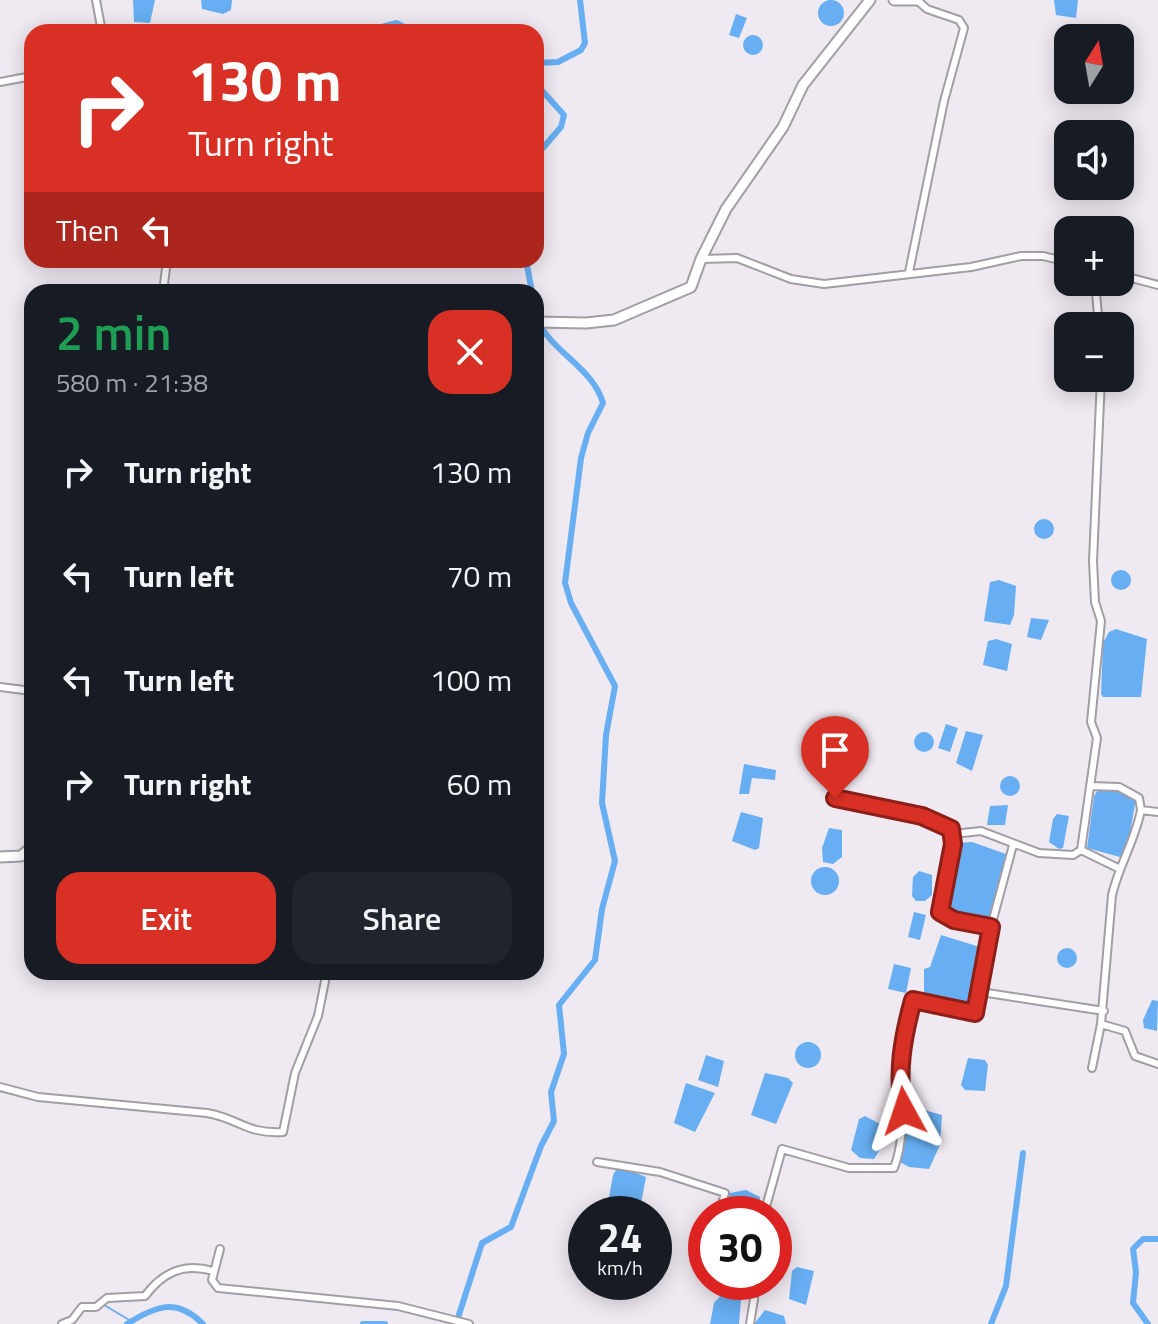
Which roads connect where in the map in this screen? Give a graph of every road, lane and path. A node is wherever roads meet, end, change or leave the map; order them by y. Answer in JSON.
{"nodes":[{"id":1,"x":96,"y":0,"type":"edge"},
{"id":2,"x":870,"y":0,"type":"edge"},
{"id":3,"x":894,"y":0,"type":"edge"},
{"id":4,"x":918,"y":0,"type":"edge"},
{"id":5,"x":100,"y":24,"type":"edge"},
{"id":6,"x":24,"y":78,"type":"edge"},
{"id":7,"x":0,"y":82,"type":"edge"},
{"id":8,"x":1054,"y":258,"type":"edge"},
{"id":9,"x":699,"y":264,"type":"junction"},
{"id":10,"x":909,"y":272,"type":"junction"},
{"id":11,"x":1134,"y":279,"type":"edge"},
{"id":12,"x":1158,"y":285,"type":"edge"},
{"id":13,"x":544,"y":322,"type":"edge"},
{"id":14,"x":1100,"y":392,"type":"edge"},
{"id":15,"x":0,"y":687,"type":"edge"},
{"id":16,"x":24,"y":690,"type":"edge"},
{"id":17,"x":1090,"y":786,"type":"junction"},
{"id":18,"x":835,"y":798,"type":"dead end"},
{"id":19,"x":1141,"y":810,"type":"junction"},
{"id":20,"x":1158,"y":812,"type":"edge"},
{"id":21,"x":953,"y":834,"type":"junction"},
{"id":22,"x":1013,"y":845,"type":"junction"},
{"id":23,"x":1081,"y":850,"type":"junction"},
{"id":24,"x":24,"y":854,"type":"edge"},
{"id":25,"x":0,"y":857,"type":"edge"},
{"id":26,"x":1120,"y":869,"type":"junction"},
{"id":27,"x":991,"y":927,"type":"junction"},
{"id":28,"x":325,"y":980,"type":"edge"},
{"id":29,"x":981,"y":992,"type":"junction"},
{"id":30,"x":1104,"y":1011,"type":"junction"},
{"id":31,"x":1101,"y":1024,"type":"junction"},
{"id":32,"x":1158,"y":1064,"type":"edge"},
{"id":33,"x":1092,"y":1068,"type":"dead end"},
{"id":34,"x":0,"y":1087,"type":"edge"},
{"id":35,"x":597,"y":1162,"type":"dead end"},
{"id":36,"x":724,"y":1196,"type":"edge"},
{"id":37,"x":769,"y":1196,"type":"edge"},
{"id":38,"x":220,"y":1249,"type":"dead end"},
{"id":39,"x":213,"y":1271,"type":"junction"},
{"id":40,"x":754,"y":1300,"type":"edge"},
{"id":41,"x":467,"y":1323,"type":"edge"},
{"id":42,"x":62,"y":1324,"type":"edge"},
{"id":43,"x":750,"y":1324,"type":"edge"}],
"edges":[{"from":1,"to":5,"type":"street"},
{"from":2,"to":9,"type":"main road"},
{"from":3,"to":4,"type":"main road"},
{"from":4,"to":10,"type":"street"},
{"from":6,"to":7,"type":"street"},
{"from":8,"to":10,"type":"street"},
{"from":9,"to":10,"type":"street"},
{"from":9,"to":13,"type":"main road"},
{"from":11,"to":12,"type":"street"},
{"from":14,"to":17,"type":"street"},
{"from":15,"to":16,"type":"street"},
{"from":17,"to":19,"type":"street"},
{"from":17,"to":23,"type":"street"},
{"from":18,"to":21,"type":"street"},
{"from":19,"to":20,"type":"street"},
{"from":19,"to":26,"type":"street"},
{"from":21,"to":22,"type":"street"},
{"from":21,"to":27,"type":"street"},
{"from":22,"to":23,"type":"street"},
{"from":22,"to":27,"type":"street"},
{"from":23,"to":26,"type":"street"},
{"from":24,"to":25,"type":"main road"},
{"from":26,"to":30,"type":"street"},
{"from":27,"to":29,"type":"street"},
{"from":28,"to":34,"type":"street"},
{"from":29,"to":30,"type":"street"},
{"from":29,"to":37,"type":"street"},
{"from":30,"to":31,"type":"street"},
{"from":31,"to":32,"type":"street"},
{"from":31,"to":33,"type":"street"},
{"from":35,"to":36,"type":"street"},
{"from":38,"to":39,"type":"street"},
{"from":39,"to":41,"type":"street"},
{"from":39,"to":42,"type":"street"},
{"from":40,"to":43,"type":"street"}]}
